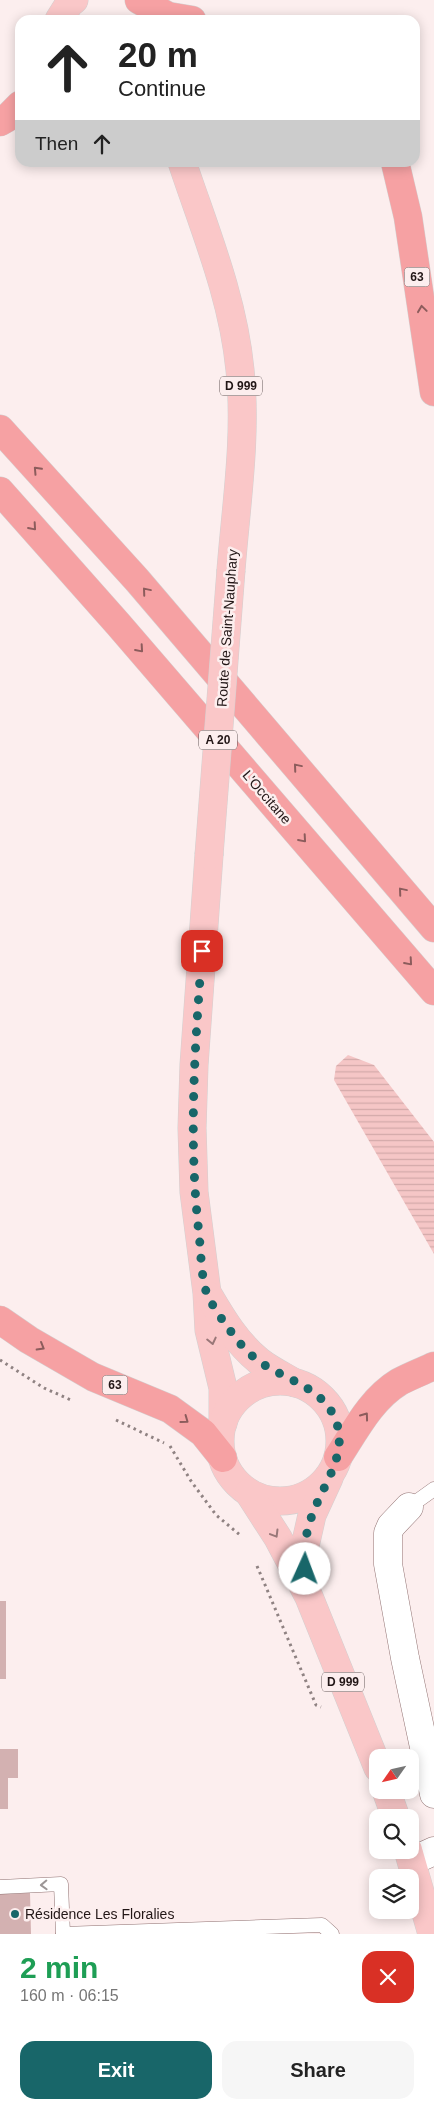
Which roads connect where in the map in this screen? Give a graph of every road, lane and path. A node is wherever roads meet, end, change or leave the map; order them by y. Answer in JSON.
{"nodes":[{"id":1,"x":44,"y":0,"type":"edge"},
{"id":2,"x":74,"y":0,"type":"edge"},
{"id":3,"x":139,"y":0,"type":"edge"},
{"id":4,"x":50,"y":15,"type":"edge"},
{"id":5,"x":62,"y":15,"type":"edge"},
{"id":6,"x":150,"y":15,"type":"edge"},
{"id":7,"x":166,"y":15,"type":"edge"},
{"id":8,"x":15,"y":111,"type":"edge"},
{"id":9,"x":0,"y":122,"type":"edge"},
{"id":10,"x":169,"y":167,"type":"edge"},
{"id":11,"x":184,"y":167,"type":"edge"},
{"id":12,"x":396,"y":167,"type":"edge"},
{"id":13,"x":198,"y":208,"type":"junction"},
{"id":14,"x":434,"y":392,"type":"edge"},
{"id":15,"x":0,"y":429,"type":"edge"},
{"id":16,"x":0,"y":491,"type":"edge"},
{"id":17,"x":434,"y":928,"type":"edge"},
{"id":18,"x":434,"y":991,"type":"edge"},
{"id":19,"x":207,"y":1293,"type":"junction"},
{"id":20,"x":0,"y":1320,"type":"edge"},
{"id":21,"x":0,"y":1360,"type":"edge"},
{"id":22,"x":434,"y":1366,"type":"edge"},
{"id":23,"x":297,"y":1384,"type":"junction"},
{"id":24,"x":75,"y":1402,"type":"dead end"},
{"id":25,"x":108,"y":1417,"type":"dead end"},
{"id":26,"x":223,"y":1423,"type":"junction"},
{"id":27,"x":223,"y":1458,"type":"junction"},
{"id":28,"x":334,"y":1467,"type":"junction"},
{"id":29,"x":434,"y":1489,"type":"edge"},
{"id":30,"x":249,"y":1493,"type":"junction"},
{"id":31,"x":409,"y":1507,"type":"joint"},
{"id":32,"x":246,"y":1540,"type":"dead end"},
{"id":33,"x":257,"y":1564,"type":"dead end"},
{"id":34,"x":309,"y":1597,"type":"junction"},
{"id":35,"x":353,"y":1710,"type":"junction"},
{"id":36,"x":370,"y":1749,"type":"edge"},
{"id":37,"x":434,"y":1794,"type":"edge"},
{"id":38,"x":419,"y":1859,"type":"edge"},
{"id":39,"x":0,"y":1887,"type":"edge"},
{"id":40,"x":63,"y":1934,"type":"edge"},
{"id":41,"x":332,"y":1934,"type":"edge"},
{"id":42,"x":432,"y":1934,"type":"edge"}],
"edges":[{"from":1,"to":4,"type":"main road"},
{"from":2,"to":5,"type":"main road"},
{"from":3,"to":6,"type":"main road"},
{"from":3,"to":7,"type":"highway"},
{"from":8,"to":9,"type":"highway"},
{"from":10,"to":13,"type":"main road","name":"Route de Saint-Nauphary","number":"D 999"},
{"from":11,"to":13,"type":"main road","name":"Route de Saint-Nauphary","number":"D 999"},
{"from":14,"to":12,"type":"highway","number":"63","one_way":true},
{"from":13,"to":19,"type":"main road","name":"Route de Saint-Nauphary","number":"D 999","bridge":true},
{"from":17,"to":15,"type":"highway","one_way":true},
{"from":16,"to":18,"type":"highway","name":"L'Occitane","number":"A 20","one_way":true},
{"from":19,"to":23,"type":"main road","name":"Route de Saint-Nauphary","number":"D 999"},
{"from":19,"to":26,"type":"main road","name":"Route de Saint-Nauphary","number":"D 999","one_way":true},
{"from":20,"to":27,"type":"highway","number":"63","one_way":true},
{"from":21,"to":24,"type":"path"},
{"from":28,"to":22,"type":"highway","one_way":true},
{"from":23,"to":26,"type":"main road"},
{"from":23,"to":28,"type":"main road"},
{"from":25,"to":32,"type":"path"},
{"from":26,"to":27,"type":"main road"},
{"from":27,"to":30,"type":"main road"},
{"from":28,"to":30,"type":"main road"},
{"from":28,"to":34,"type":"main road","number":"D 999"},
{"from":29,"to":31,"type":"lane"},
{"from":30,"to":34,"type":"main road","number":"D 999","one_way":true},
{"from":31,"to":37,"type":"street"},
{"from":33,"to":35,"type":"path"},
{"from":34,"to":35,"type":"main road","number":"D 999"},
{"from":35,"to":36,"type":"main road","number":"D 999"},
{"from":38,"to":42,"type":"main road"},
{"from":40,"to":39,"type":"lane","one_way":true},
{"from":40,"to":41,"type":"lane"}]}
